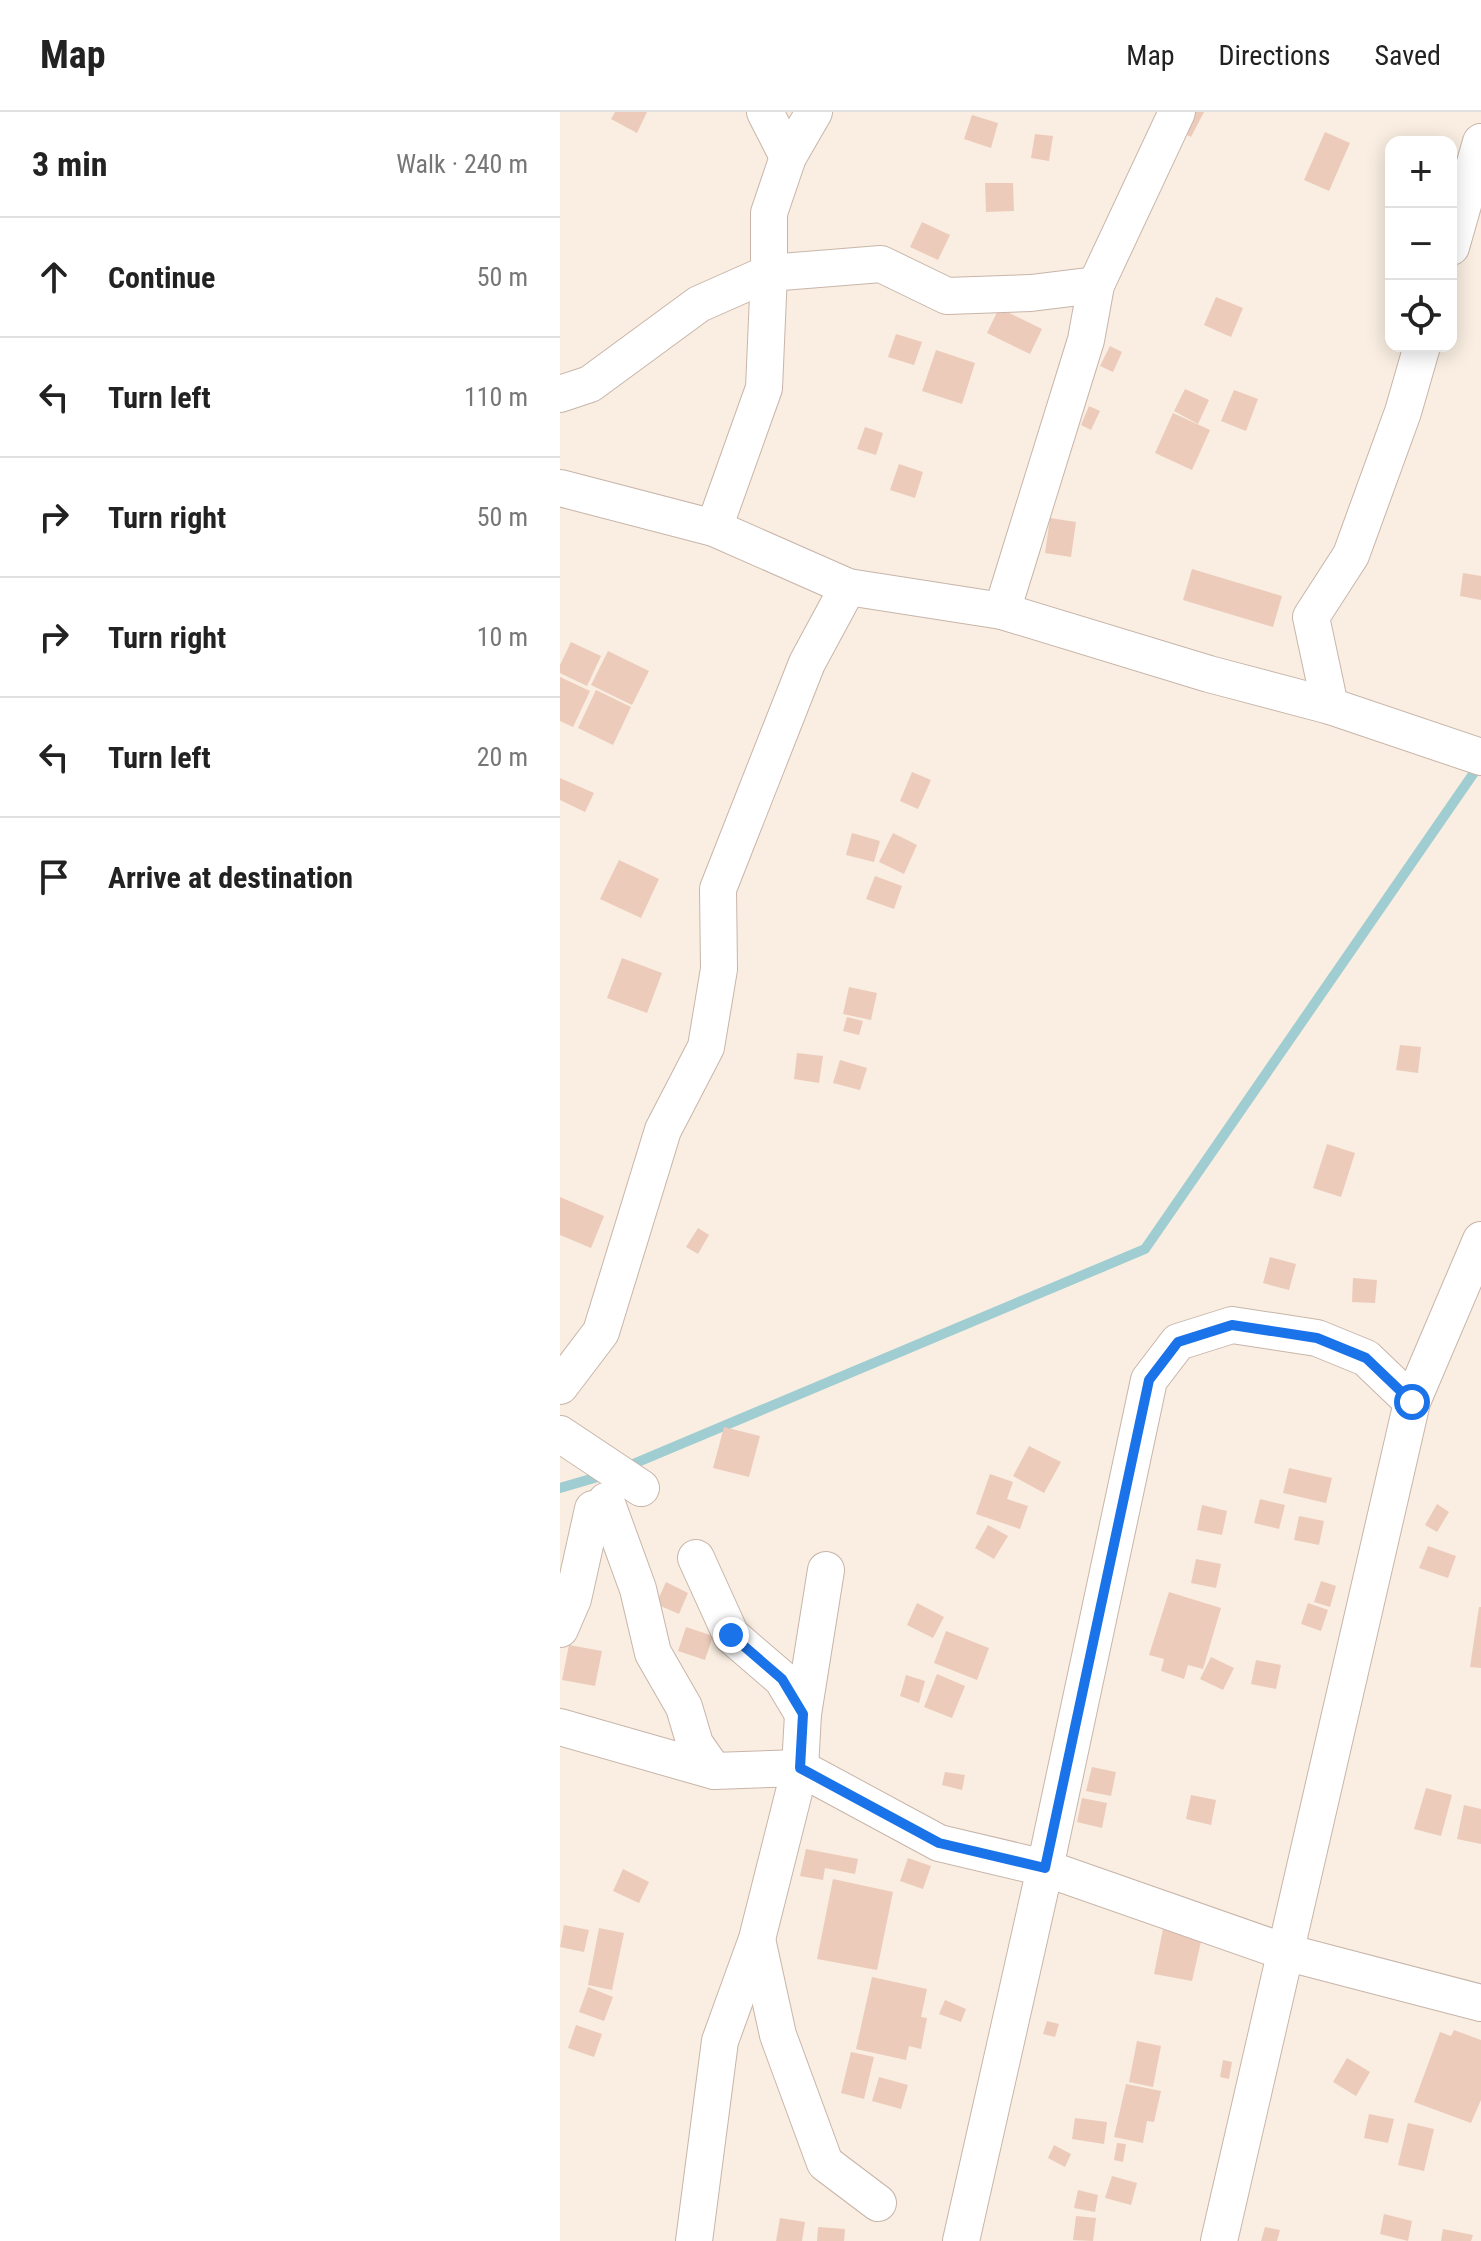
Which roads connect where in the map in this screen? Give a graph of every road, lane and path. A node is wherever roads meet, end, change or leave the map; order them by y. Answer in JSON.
{"nodes":[{"id":1,"x":765,"y":112,"type":"edge"},
{"id":2,"x":814,"y":112,"type":"edge"},
{"id":3,"x":1177,"y":112,"type":"edge"},
{"id":4,"x":1481,"y":142,"type":"edge"},
{"id":5,"x":788,"y":157,"type":"junction"},
{"id":6,"x":1457,"y":226,"type":"edge"},
{"id":7,"x":769,"y":273,"type":"junction"},
{"id":8,"x":1096,"y":285,"type":"junction"},
{"id":9,"x":1420,"y":352,"type":"edge"},
{"id":10,"x":560,"y":394,"type":"edge"},
{"id":11,"x":560,"y":488,"type":"edge"},
{"id":12,"x":714,"y":528,"type":"junction"},
{"id":13,"x":848,"y":587,"type":"junction"},
{"id":14,"x":1002,"y":611,"type":"junction"},
{"id":15,"x":1330,"y":706,"type":"junction"},
{"id":16,"x":1481,"y":757,"type":"edge"},
{"id":17,"x":1481,"y":1240,"type":"edge"},
{"id":18,"x":560,"y":1386,"type":"edge"},
{"id":19,"x":1412,"y":1402,"type":"junction"},
{"id":20,"x":560,"y":1434,"type":"edge"},
{"id":21,"x":641,"y":1488,"type":"dead end"},
{"id":22,"x":696,"y":1558,"type":"dead end"},
{"id":23,"x":826,"y":1570,"type":"dead end"},
{"id":24,"x":560,"y":1629,"type":"edge"},
{"id":25,"x":803,"y":1714,"type":"junction"},
{"id":26,"x":560,"y":1727,"type":"edge"},
{"id":27,"x":800,"y":1768,"type":"junction"},
{"id":28,"x":714,"y":1771,"type":"junction"},
{"id":29,"x":1045,"y":1868,"type":"junction"},
{"id":30,"x":757,"y":1939,"type":"junction"},
{"id":31,"x":1285,"y":1952,"type":"junction"},
{"id":32,"x":1481,"y":2003,"type":"edge"},
{"id":33,"x":878,"y":2203,"type":"dead end"},
{"id":34,"x":694,"y":2241,"type":"edge"},
{"id":35,"x":961,"y":2241,"type":"edge"},
{"id":36,"x":1219,"y":2241,"type":"edge"}],
"edges":[{"from":1,"to":5,"type":"street"},
{"from":2,"to":5,"type":"street"},
{"from":3,"to":8,"type":"street"},
{"from":4,"to":6,"type":"street"},
{"from":5,"to":7,"type":"street"},
{"from":7,"to":8,"type":"street"},
{"from":7,"to":10,"type":"street"},
{"from":7,"to":12,"type":"street"},
{"from":8,"to":14,"type":"street"},
{"from":9,"to":15,"type":"street"},
{"from":11,"to":12,"type":"street"},
{"from":12,"to":13,"type":"street"},
{"from":13,"to":14,"type":"street"},
{"from":13,"to":18,"type":"street"},
{"from":14,"to":15,"type":"street"},
{"from":15,"to":16,"type":"street"},
{"from":17,"to":19,"type":"street"},
{"from":19,"to":29,"type":"street"},
{"from":19,"to":31,"type":"street"},
{"from":20,"to":21,"type":"street"},
{"from":22,"to":25,"type":"street"},
{"from":23,"to":25,"type":"street"},
{"from":24,"to":28,"type":"street"},
{"from":25,"to":27,"type":"street"},
{"from":26,"to":28,"type":"street"},
{"from":27,"to":28,"type":"street"},
{"from":27,"to":29,"type":"street"},
{"from":27,"to":30,"type":"street"},
{"from":29,"to":31,"type":"street"},
{"from":29,"to":35,"type":"street"},
{"from":30,"to":33,"type":"street"},
{"from":30,"to":34,"type":"street"},
{"from":31,"to":32,"type":"street"},
{"from":31,"to":36,"type":"street"}]}
